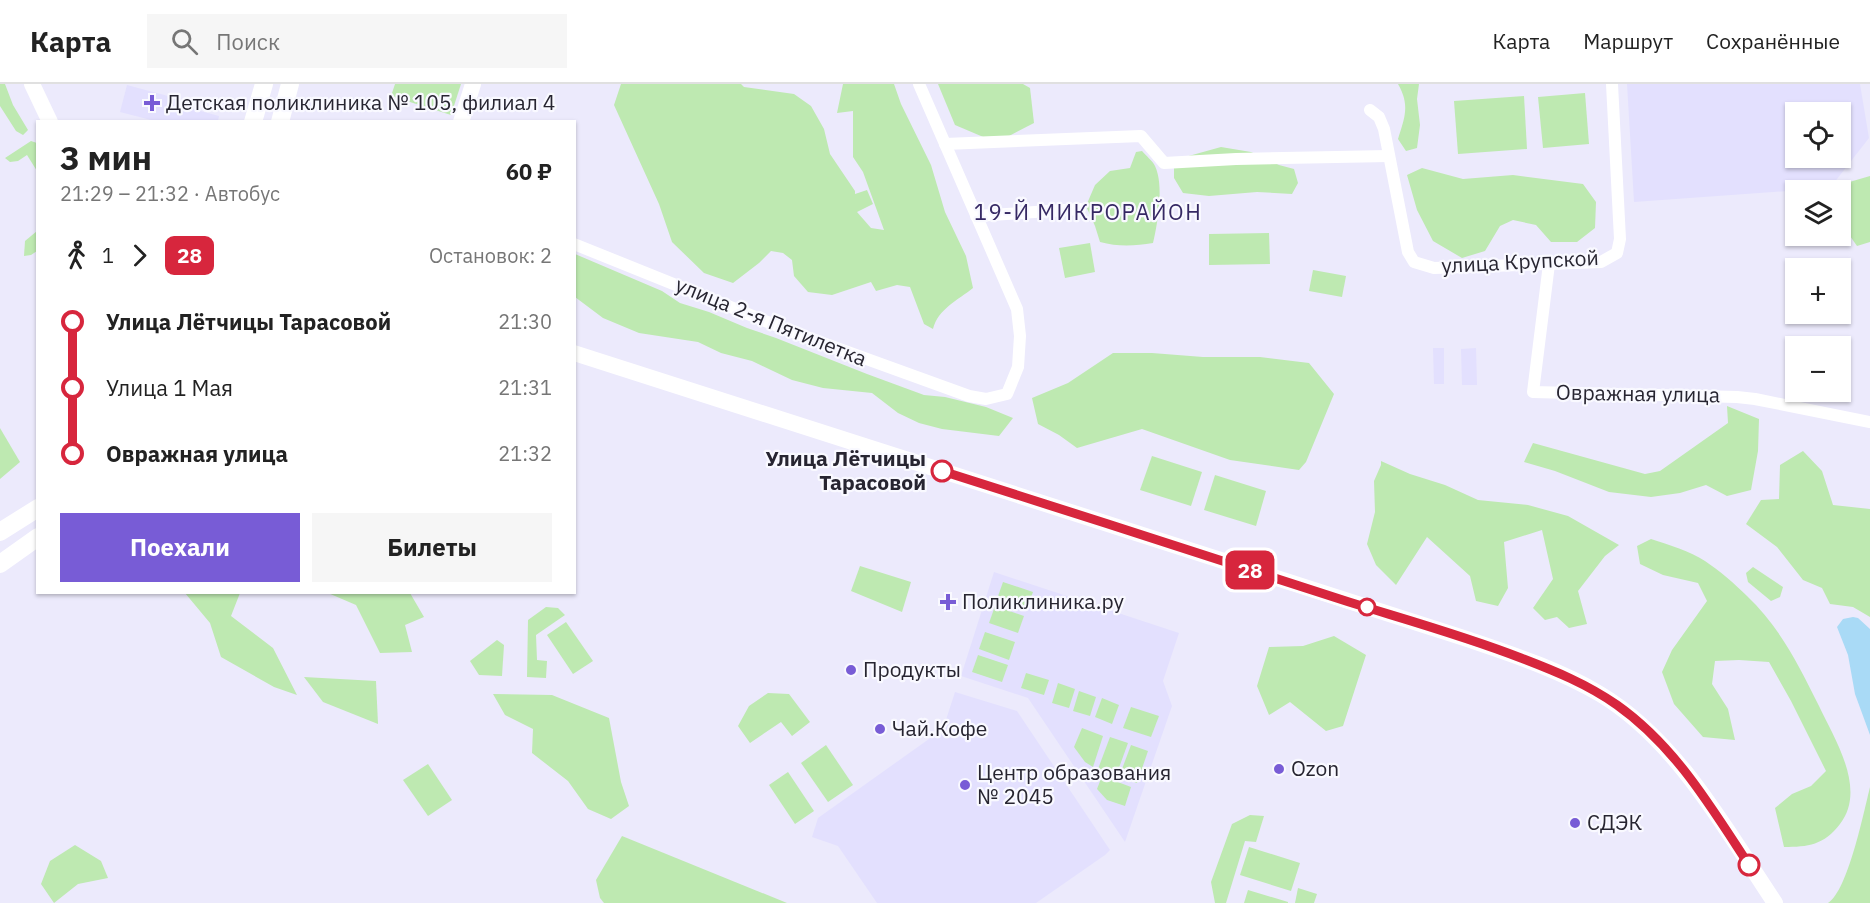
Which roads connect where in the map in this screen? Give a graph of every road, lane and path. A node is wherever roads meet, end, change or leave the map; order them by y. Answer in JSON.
{"nodes":[{"id":1,"x":32,"y":84,"type":"edge"},
{"id":2,"x":264,"y":84,"type":"edge"},
{"id":3,"x":473,"y":84,"type":"edge"},
{"id":4,"x":919,"y":84,"type":"edge"},
{"id":5,"x":1612,"y":84,"type":"edge"},
{"id":6,"x":289,"y":87,"type":"edge"},
{"id":7,"x":1370,"y":110,"type":"dead end"},
{"id":8,"x":49,"y":120,"type":"edge"},
{"id":9,"x":254,"y":120,"type":"edge"},
{"id":10,"x":281,"y":120,"type":"edge"},
{"id":11,"x":462,"y":120,"type":"edge"},
{"id":12,"x":945,"y":144,"type":"junction"},
{"id":13,"x":1389,"y":156,"type":"junction"},
{"id":14,"x":1080,"y":209,"type":"dead end"},
{"id":15,"x":976,"y":216,"type":"junction"},
{"id":16,"x":576,"y":245,"type":"edge"},
{"id":17,"x":1549,"y":264,"type":"junction"},
{"id":18,"x":576,"y":354,"type":"edge"},
{"id":19,"x":1870,"y":422,"type":"edge"},
{"id":20,"x":36,"y":509,"type":"edge"},
{"id":21,"x":0,"y":532,"type":"edge"},
{"id":22,"x":36,"y":538,"type":"edge"},
{"id":23,"x":0,"y":564,"type":"edge"},
{"id":24,"x":1775,"y":903,"type":"edge"}],
"edges":[{"from":1,"to":8,"type":"main road"},
{"from":2,"to":9,"type":"main road"},
{"from":3,"to":11,"type":"main road"},
{"from":4,"to":12,"type":"street"},
{"from":5,"to":17,"type":"street","name":"улица Крупской"},
{"from":6,"to":10,"type":"main road"},
{"from":7,"to":13,"type":"street","name":"улица Крупской"},
{"from":12,"to":13,"type":"street"},
{"from":12,"to":15,"type":"street"},
{"from":13,"to":17,"type":"street","name":"улица Крупской"},
{"from":14,"to":15,"type":"street"},
{"from":15,"to":16,"type":"street","name":"улица 2-я Пятилетка"},
{"from":17,"to":19,"type":"street","name":"Овражная улица"},
{"from":18,"to":24,"type":"main road"},
{"from":20,"to":21,"type":"main road"},
{"from":22,"to":23,"type":"main road"}]}
